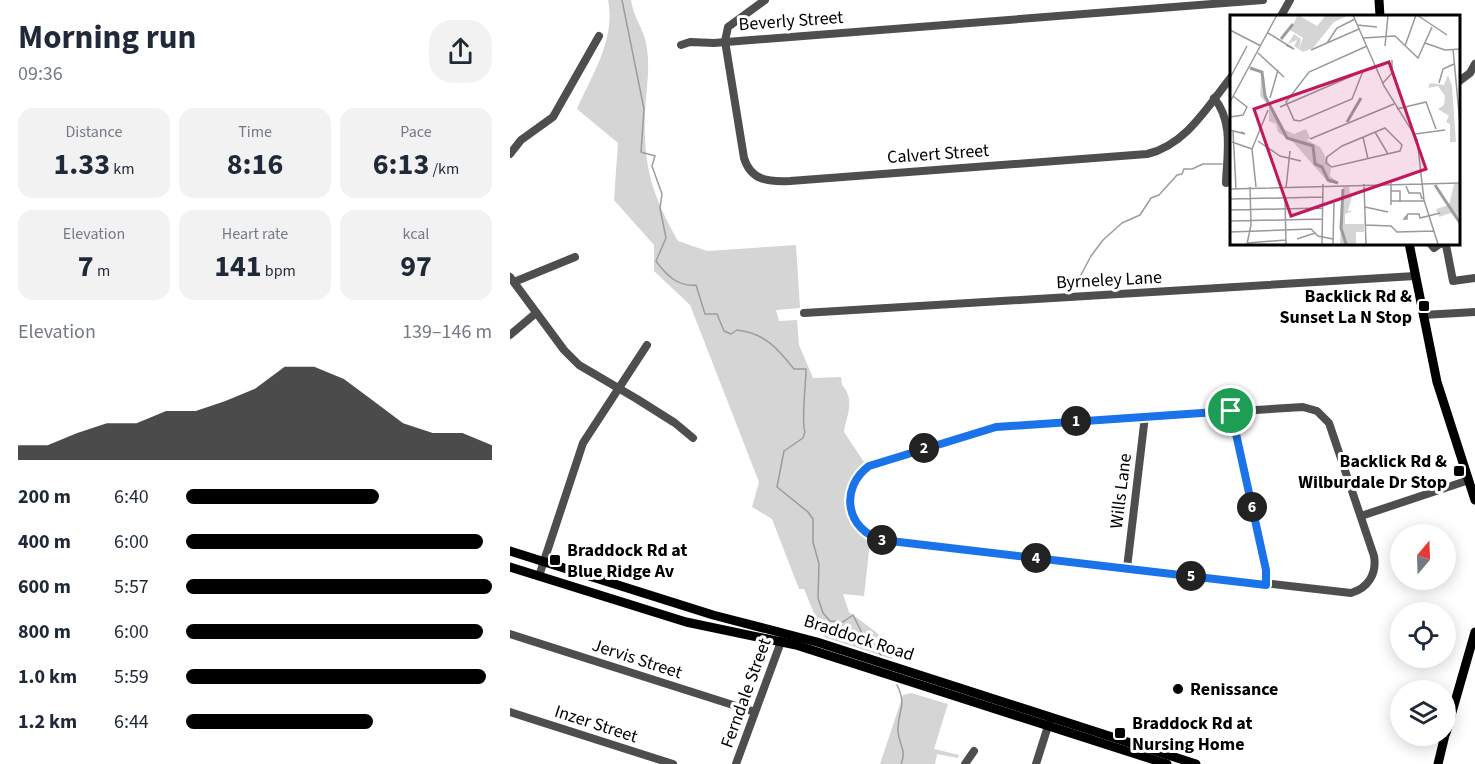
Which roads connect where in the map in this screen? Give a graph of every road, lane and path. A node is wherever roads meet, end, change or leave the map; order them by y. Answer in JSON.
{"nodes":[{"id":1,"x":765,"y":0,"type":"edge"},
{"id":2,"x":1263,"y":0,"type":"edge"},
{"id":3,"x":1290,"y":0,"type":"edge"},
{"id":4,"x":1379,"y":0,"type":"edge"},
{"id":5,"x":1282,"y":15,"type":"edge"},
{"id":6,"x":1380,"y":15,"type":"edge"},
{"id":7,"x":599,"y":36,"type":"dead end"},
{"id":8,"x":725,"y":41,"type":"junction"},
{"id":9,"x":681,"y":45,"type":"dead end"},
{"id":10,"x":1475,"y":64,"type":"edge"},
{"id":11,"x":1230,"y":79,"type":"edge"},
{"id":12,"x":1460,"y":80,"type":"edge"},
{"id":13,"x":1215,"y":98,"type":"junction"},
{"id":14,"x":510,"y":154,"type":"edge"},
{"id":15,"x":1226,"y":183,"type":"dead end"},
{"id":16,"x":1409,"y":244,"type":"edge"},
{"id":17,"x":1444,"y":244,"type":"edge"},
{"id":18,"x":575,"y":257,"type":"dead end"},
{"id":19,"x":1415,"y":276,"type":"junction"},
{"id":20,"x":1475,"y":278,"type":"edge"},
{"id":21,"x":512,"y":280,"type":"edge"},
{"id":22,"x":1475,"y":312,"type":"edge"},
{"id":23,"x":536,"y":313,"type":"junction"},
{"id":24,"x":804,"y":313,"type":"dead end"},
{"id":25,"x":1423,"y":315,"type":"junction"},
{"id":26,"x":510,"y":335,"type":"edge"},
{"id":27,"x":647,"y":345,"type":"dead end"},
{"id":28,"x":618,"y":388,"type":"junction"},
{"id":29,"x":1231,"y":411,"type":"junction"},
{"id":30,"x":1145,"y":416,"type":"junction"},
{"id":31,"x":693,"y":438,"type":"dead end"},
{"id":32,"x":1468,"y":480,"type":"junction"},
{"id":33,"x":1475,"y":500,"type":"edge"},
{"id":34,"x":1361,"y":516,"type":"junction"},
{"id":35,"x":510,"y":551,"type":"edge"},
{"id":36,"x":543,"y":562,"type":"junction"},
{"id":37,"x":510,"y":567,"type":"edge"},
{"id":38,"x":1127,"y":568,"type":"junction"},
{"id":39,"x":539,"y":576,"type":"junction"},
{"id":40,"x":1266,"y":585,"type":"junction"},
{"id":41,"x":1475,"y":632,"type":"edge"},
{"id":42,"x":511,"y":637,"type":"edge"},
{"id":43,"x":783,"y":637,"type":"junction"},
{"id":44,"x":1456,"y":699,"type":"edge"},
{"id":45,"x":510,"y":712,"type":"edge"},
{"id":46,"x":755,"y":712,"type":"junction"},
{"id":47,"x":1048,"y":717,"type":"junction"},
{"id":48,"x":1050,"y":727,"type":"junction"},
{"id":49,"x":1442,"y":746,"type":"edge"},
{"id":50,"x":974,"y":751,"type":"dead end"},
{"id":51,"x":1436,"y":762,"type":"edge"},
{"id":52,"x":673,"y":764,"type":"edge"},
{"id":53,"x":736,"y":764,"type":"edge"},
{"id":54,"x":965,"y":764,"type":"edge"},
{"id":55,"x":1036,"y":764,"type":"edge"},
{"id":56,"x":1167,"y":764,"type":"edge"},
{"id":57,"x":1196,"y":764,"type":"edge"}],
"edges":[{"from":1,"to":8,"type":"street"},
{"from":2,"to":8,"type":"street","name":"Beverly Street"},
{"from":3,"to":5,"type":"street"},
{"from":4,"to":6,"type":"main road"},
{"from":7,"to":14,"type":"street"},
{"from":8,"to":9,"type":"street","name":"Beverly Street"},
{"from":8,"to":13,"type":"street","name":"Calvert Street"},
{"from":10,"to":12,"type":"street"},
{"from":11,"to":13,"type":"street","name":"Calvert Street"},
{"from":13,"to":15,"type":"street"},
{"from":16,"to":19,"type":"main road"},
{"from":17,"to":20,"type":"street"},
{"from":18,"to":21,"type":"street"},
{"from":19,"to":24,"type":"street","name":"Byrneley Lane"},
{"from":19,"to":25,"type":"main road"},
{"from":21,"to":23,"type":"street"},
{"from":22,"to":25,"type":"street"},
{"from":23,"to":26,"type":"street"},
{"from":23,"to":28,"type":"street"},
{"from":25,"to":32,"type":"main road"},
{"from":27,"to":28,"type":"street"},
{"from":28,"to":31,"type":"street"},
{"from":28,"to":36,"type":"street"},
{"from":29,"to":30,"type":"street"},
{"from":29,"to":34,"type":"street"},
{"from":29,"to":40,"type":"street"},
{"from":30,"to":38,"type":"street","name":"Wills Lane"},
{"from":30,"to":38,"type":"street"},
{"from":32,"to":33,"type":"main road"},
{"from":32,"to":34,"type":"street"},
{"from":34,"to":40,"type":"street"},
{"from":35,"to":36,"type":"main road","name":"Braddock Road"},
{"from":36,"to":39,"type":"street"},
{"from":36,"to":43,"type":"main road","name":"Braddock Road"},
{"from":37,"to":39,"type":"main road","name":"Braddock Road"},
{"from":38,"to":40,"type":"street"},
{"from":39,"to":43,"type":"main road","name":"Braddock Road"},
{"from":41,"to":44,"type":"main road"},
{"from":42,"to":46,"type":"street","name":"Jervis Street"},
{"from":43,"to":46,"type":"street","name":"Ferndale Street"},
{"from":43,"to":47,"type":"main road","name":"Braddock Road"},
{"from":43,"to":48,"type":"main road","name":"Braddock Road"},
{"from":45,"to":52,"type":"street","name":"Inzer Street"},
{"from":46,"to":53,"type":"street","name":"Ferndale Street"},
{"from":47,"to":48,"type":"street"},
{"from":47,"to":57,"type":"main road","name":"Braddock Road"},
{"from":48,"to":55,"type":"street"},
{"from":48,"to":56,"type":"main road","name":"Braddock Road"},
{"from":49,"to":51,"type":"main road"},
{"from":50,"to":54,"type":"street"}]}
